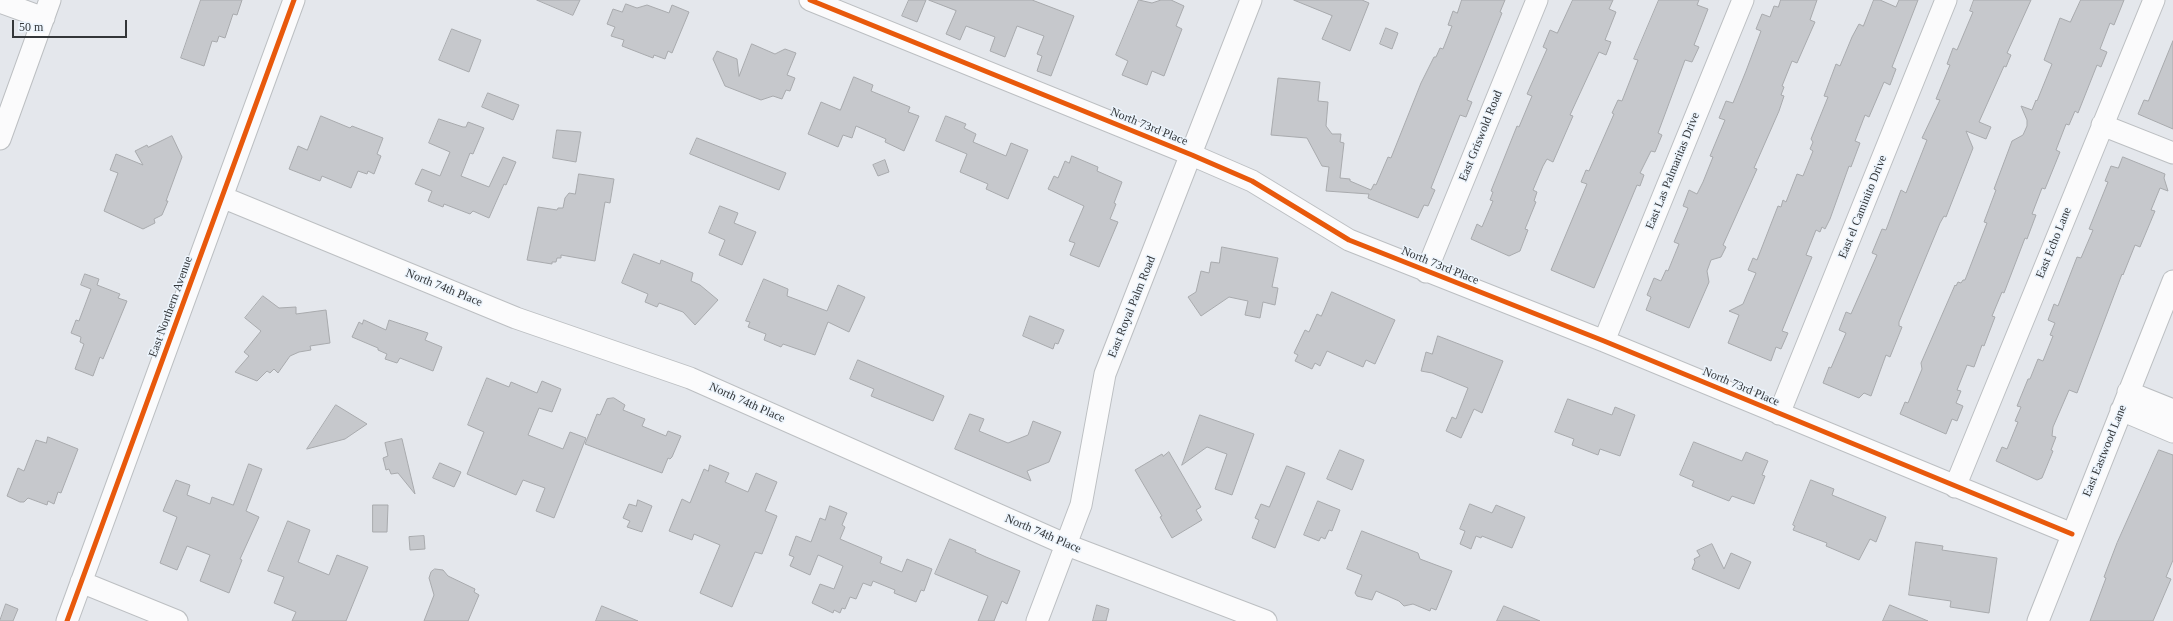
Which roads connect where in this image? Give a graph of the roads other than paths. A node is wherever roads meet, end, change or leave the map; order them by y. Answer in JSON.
{"nodes":[{"id":1,"x":294,"y":0,"type":"edge"},
{"id":2,"x":810,"y":0,"type":"edge"},
{"id":3,"x":1251,"y":0,"type":"edge"},
{"id":4,"x":1537,"y":0,"type":"edge"},
{"id":5,"x":1743,"y":0,"type":"edge"},
{"id":6,"x":1946,"y":0,"type":"edge"},
{"id":7,"x":2154,"y":0,"type":"edge"},
{"id":8,"x":0,"y":2,"type":"edge"},
{"id":9,"x":47,"y":9,"type":"edge"},
{"id":10,"x":2102,"y":125,"type":"junction"},
{"id":11,"x":0,"y":139,"type":"edge"},
{"id":12,"x":2173,"y":153,"type":"edge"},
{"id":13,"x":1192,"y":155,"type":"junction"},
{"id":14,"x":222,"y":197,"type":"junction"},
{"id":15,"x":1426,"y":272,"type":"junction"},
{"id":16,"x":2173,"y":281,"type":"edge"},
{"id":17,"x":1604,"y":341,"type":"junction"},
{"id":18,"x":2125,"y":401,"type":"junction"},
{"id":19,"x":2173,"y":410,"type":"edge"},
{"id":20,"x":1779,"y":414,"type":"junction"},
{"id":21,"x":2173,"y":432,"type":"edge"},
{"id":22,"x":1956,"y":487,"type":"junction"},
{"id":23,"x":2072,"y":534,"type":"junction"},
{"id":24,"x":1067,"y":545,"type":"junction"},
{"id":25,"x":81,"y":582,"type":"junction"},
{"id":26,"x":67,"y":621,"type":"edge"},
{"id":27,"x":178,"y":621,"type":"edge"},
{"id":28,"x":1037,"y":621,"type":"edge"},
{"id":29,"x":1266,"y":621,"type":"edge"},
{"id":30,"x":2038,"y":621,"type":"edge"}],
"edges":[{"from":1,"to":14,"type":"street","name":"East Northern Avenue"},
{"from":2,"to":13,"type":"street","name":"North 73rd Place"},
{"from":3,"to":13,"type":"street","name":"East Royal Palm Road"},
{"from":4,"to":15,"type":"street","name":"East Griswold Road"},
{"from":5,"to":17,"type":"street","name":"East Las Palmaritas Drive"},
{"from":6,"to":20,"type":"street","name":"East el Caminito Drive"},
{"from":7,"to":10,"type":"street","name":"East Echo Lane"},
{"from":8,"to":9,"type":"street"},
{"from":9,"to":11,"type":"street"},
{"from":10,"to":12,"type":"street"},
{"from":10,"to":22,"type":"street","name":"East Echo Lane"},
{"from":13,"to":15,"type":"street","name":"North 73rd Place"},
{"from":13,"to":24,"type":"street","name":"East Royal Palm Road"},
{"from":14,"to":24,"type":"street","name":"North 74th Place"},
{"from":14,"to":25,"type":"street","name":"East Northern Avenue"},
{"from":15,"to":17,"type":"street","name":"North 73rd Place"},
{"from":16,"to":18,"type":"street","name":"East Eastwood Lane"},
{"from":17,"to":20,"type":"street","name":"North 73rd Place"},
{"from":18,"to":19,"type":"street"},
{"from":18,"to":21,"type":"street"},
{"from":18,"to":23,"type":"street","name":"East Eastwood Lane"},
{"from":20,"to":22,"type":"street","name":"North 73rd Place"},
{"from":22,"to":23,"type":"street","name":"North 73rd Place"},
{"from":23,"to":30,"type":"street","name":"East Eastwood Lane"},
{"from":24,"to":28,"type":"street","name":"East Royal Palm Road"},
{"from":24,"to":29,"type":"street","name":"North 74th Place"},
{"from":25,"to":26,"type":"street","name":"East Northern Avenue"},
{"from":25,"to":27,"type":"street"}]}
